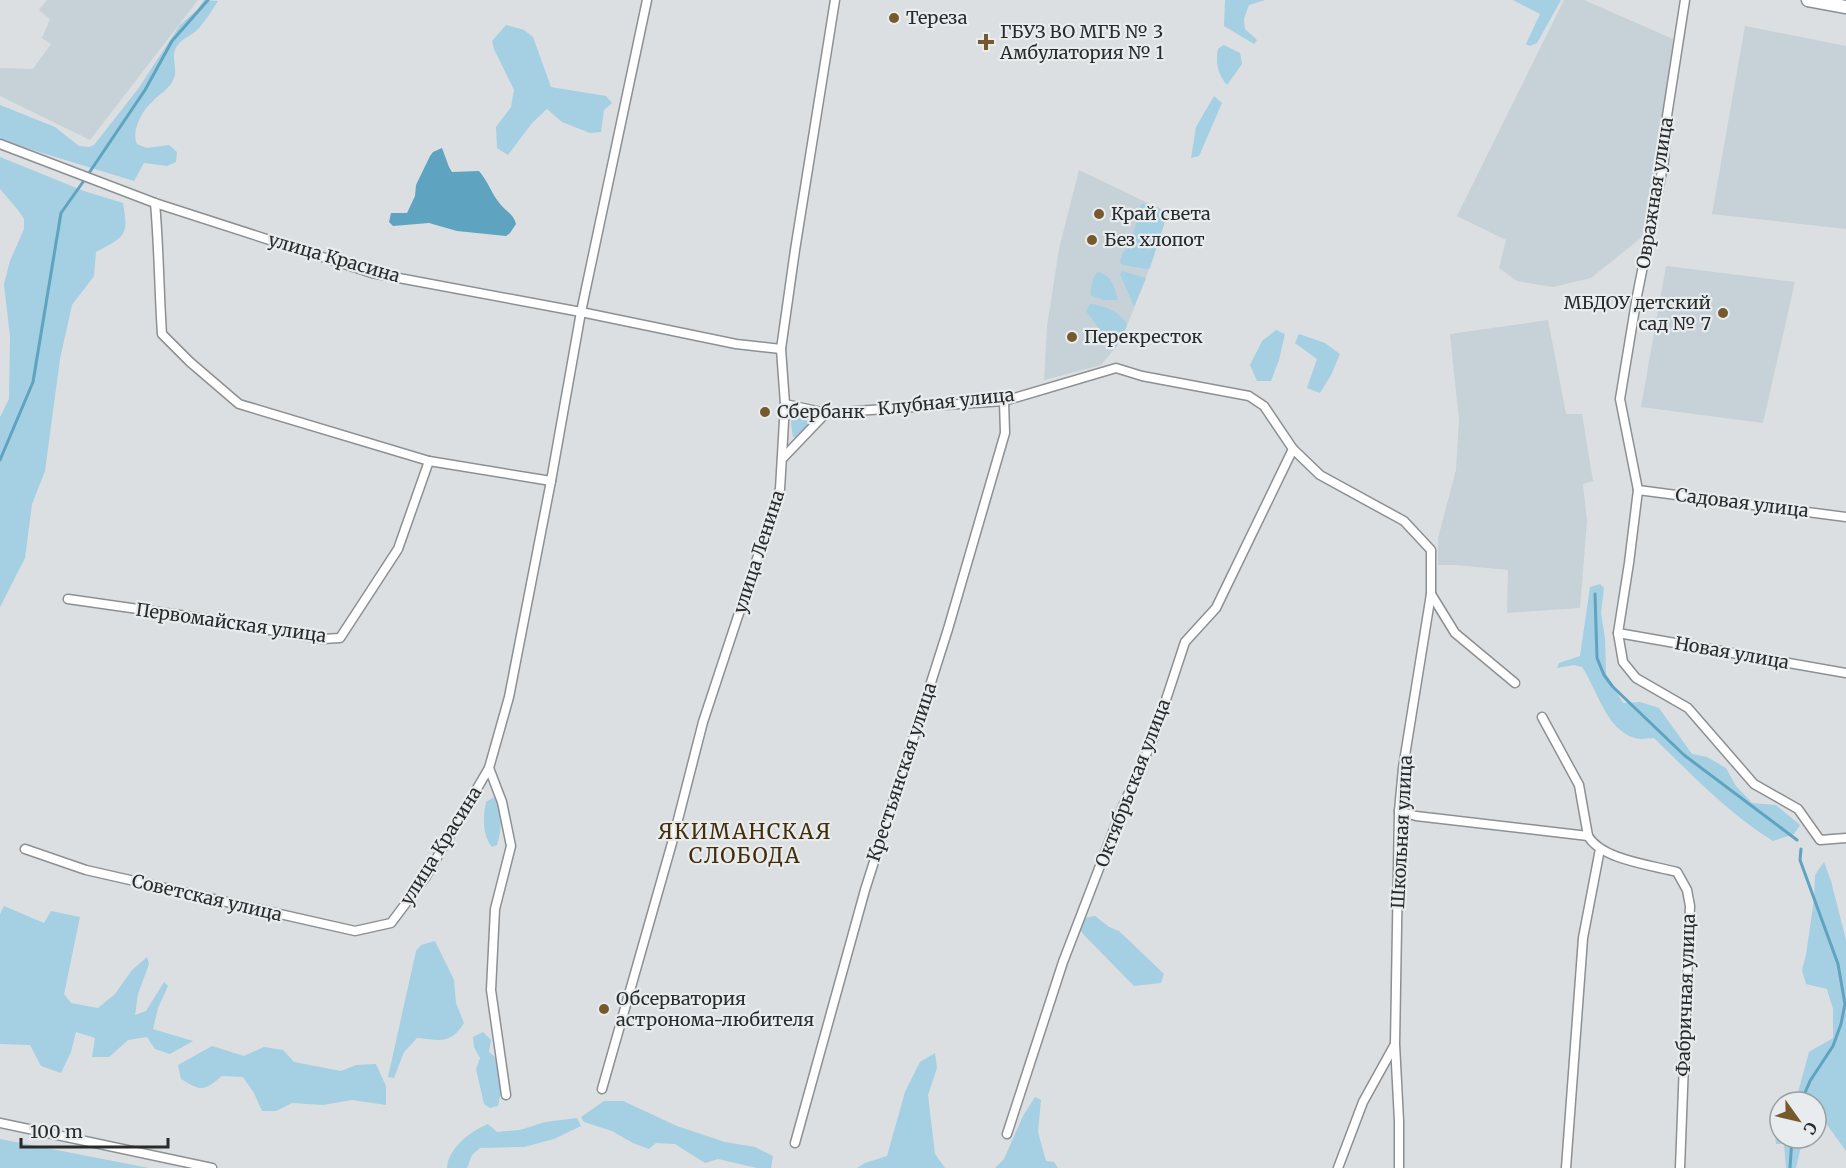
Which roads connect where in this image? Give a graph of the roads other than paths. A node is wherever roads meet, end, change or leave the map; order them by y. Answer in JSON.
{"nodes":[{"id":1,"x":647,"y":0,"type":"edge"},
{"id":2,"x":835,"y":0,"type":"edge"},
{"id":3,"x":1685,"y":0,"type":"edge"},
{"id":4,"x":1808,"y":0,"type":"edge"},
{"id":5,"x":1846,"y":6,"type":"edge"},
{"id":6,"x":0,"y":144,"type":"edge"},
{"id":7,"x":155,"y":203,"type":"junction"},
{"id":8,"x":581,"y":312,"type":"junction"},
{"id":9,"x":781,"y":349,"type":"junction"},
{"id":10,"x":1004,"y":401,"type":"junction"},
{"id":11,"x":785,"y":404,"type":"junction"},
{"id":12,"x":826,"y":413,"type":"junction"},
{"id":13,"x":1293,"y":449,"type":"junction"},
{"id":14,"x":782,"y":459,"type":"junction"},
{"id":15,"x":429,"y":461,"type":"junction"},
{"id":16,"x":551,"y":481,"type":"junction"},
{"id":17,"x":1638,"y":490,"type":"junction"},
{"id":18,"x":1846,"y":517,"type":"edge"},
{"id":19,"x":1431,"y":550,"type":"joint"},
{"id":20,"x":1431,"y":594,"type":"junction"},
{"id":21,"x":68,"y":599,"type":"dead end"},
{"id":22,"x":1618,"y":633,"type":"junction"},
{"id":23,"x":1846,"y":673,"type":"edge"},
{"id":24,"x":1515,"y":683,"type":"dead end"},
{"id":25,"x":1542,"y":717,"type":"dead end"},
{"id":26,"x":489,"y":768,"type":"junction"},
{"id":27,"x":1399,"y":811,"type":"junction"},
{"id":28,"x":1588,"y":836,"type":"junction"},
{"id":29,"x":1846,"y":838,"type":"edge"},
{"id":30,"x":25,"y":849,"type":"dead end"},
{"id":31,"x":1600,"y":849,"type":"junction"},
{"id":32,"x":392,"y":923,"type":"joint"},
{"id":33,"x":1395,"y":1044,"type":"junction"},
{"id":34,"x":602,"y":1089,"type":"dead end"},
{"id":35,"x":506,"y":1095,"type":"dead end"},
{"id":36,"x":0,"y":1123,"type":"edge"},
{"id":37,"x":1007,"y":1134,"type":"dead end"},
{"id":38,"x":795,"y":1143,"type":"dead end"},
{"id":39,"x":212,"y":1168,"type":"edge"},
{"id":40,"x":1338,"y":1168,"type":"edge"},
{"id":41,"x":1399,"y":1168,"type":"edge"},
{"id":42,"x":1566,"y":1168,"type":"edge"},
{"id":43,"x":1680,"y":1168,"type":"edge"}],
"edges":[{"from":1,"to":8,"type":"street","name":"улица Красина"},
{"from":2,"to":9,"type":"street","name":"улица Ленина"},
{"from":3,"to":17,"type":"street","name":"Овражная улица"},
{"from":4,"to":5,"type":"main road"},
{"from":6,"to":7,"type":"street","name":"улица Красина"},
{"from":7,"to":8,"type":"street","name":"улица Красина"},
{"from":7,"to":15,"type":"street"},
{"from":8,"to":9,"type":"street","name":"улица Красина"},
{"from":8,"to":16,"type":"street","name":"улица Красина"},
{"from":9,"to":11,"type":"street","name":"улица Ленина"},
{"from":10,"to":12,"type":"street","name":"Клубная улица"},
{"from":10,"to":13,"type":"street","name":"Клубная улица"},
{"from":10,"to":38,"type":"street","name":"Крестьянская улица"},
{"from":11,"to":12,"type":"street","name":"Клубная улица"},
{"from":11,"to":14,"type":"street","name":"улица Ленина"},
{"from":12,"to":14,"type":"street"},
{"from":13,"to":19,"type":"street","name":"Клубная улица"},
{"from":13,"to":37,"type":"street","name":"Октябрьская улица"},
{"from":14,"to":34,"type":"street","name":"улица Ленина"},
{"from":15,"to":16,"type":"street"},
{"from":15,"to":21,"type":"street","name":"Первомайская улица"},
{"from":16,"to":26,"type":"street","name":"улица Красина"},
{"from":17,"to":18,"type":"street","name":"Садовая улица"},
{"from":17,"to":22,"type":"street","name":"Овражная улица"},
{"from":19,"to":20,"type":"street","name":"Школьная улица"},
{"from":20,"to":24,"type":"street"},
{"from":20,"to":27,"type":"street","name":"Школьная улица"},
{"from":22,"to":23,"type":"street","name":"Новая улица"},
{"from":22,"to":29,"type":"street","name":"Овражная улица"},
{"from":25,"to":28,"type":"street"},
{"from":26,"to":32,"type":"street","name":"улица Красина"},
{"from":26,"to":35,"type":"street","name":"улица Красина"},
{"from":27,"to":28,"type":"street"},
{"from":27,"to":33,"type":"street","name":"Школьная улица"},
{"from":28,"to":31,"type":"street","name":"Фабричная улица"},
{"from":30,"to":32,"type":"street","name":"Советская улица"},
{"from":31,"to":42,"type":"street"},
{"from":31,"to":43,"type":"street","name":"Фабричная улица"},
{"from":33,"to":40,"type":"street","name":"Школьная улица"},
{"from":33,"to":41,"type":"street","name":"Школьная улица"},
{"from":36,"to":39,"type":"street"}]}
